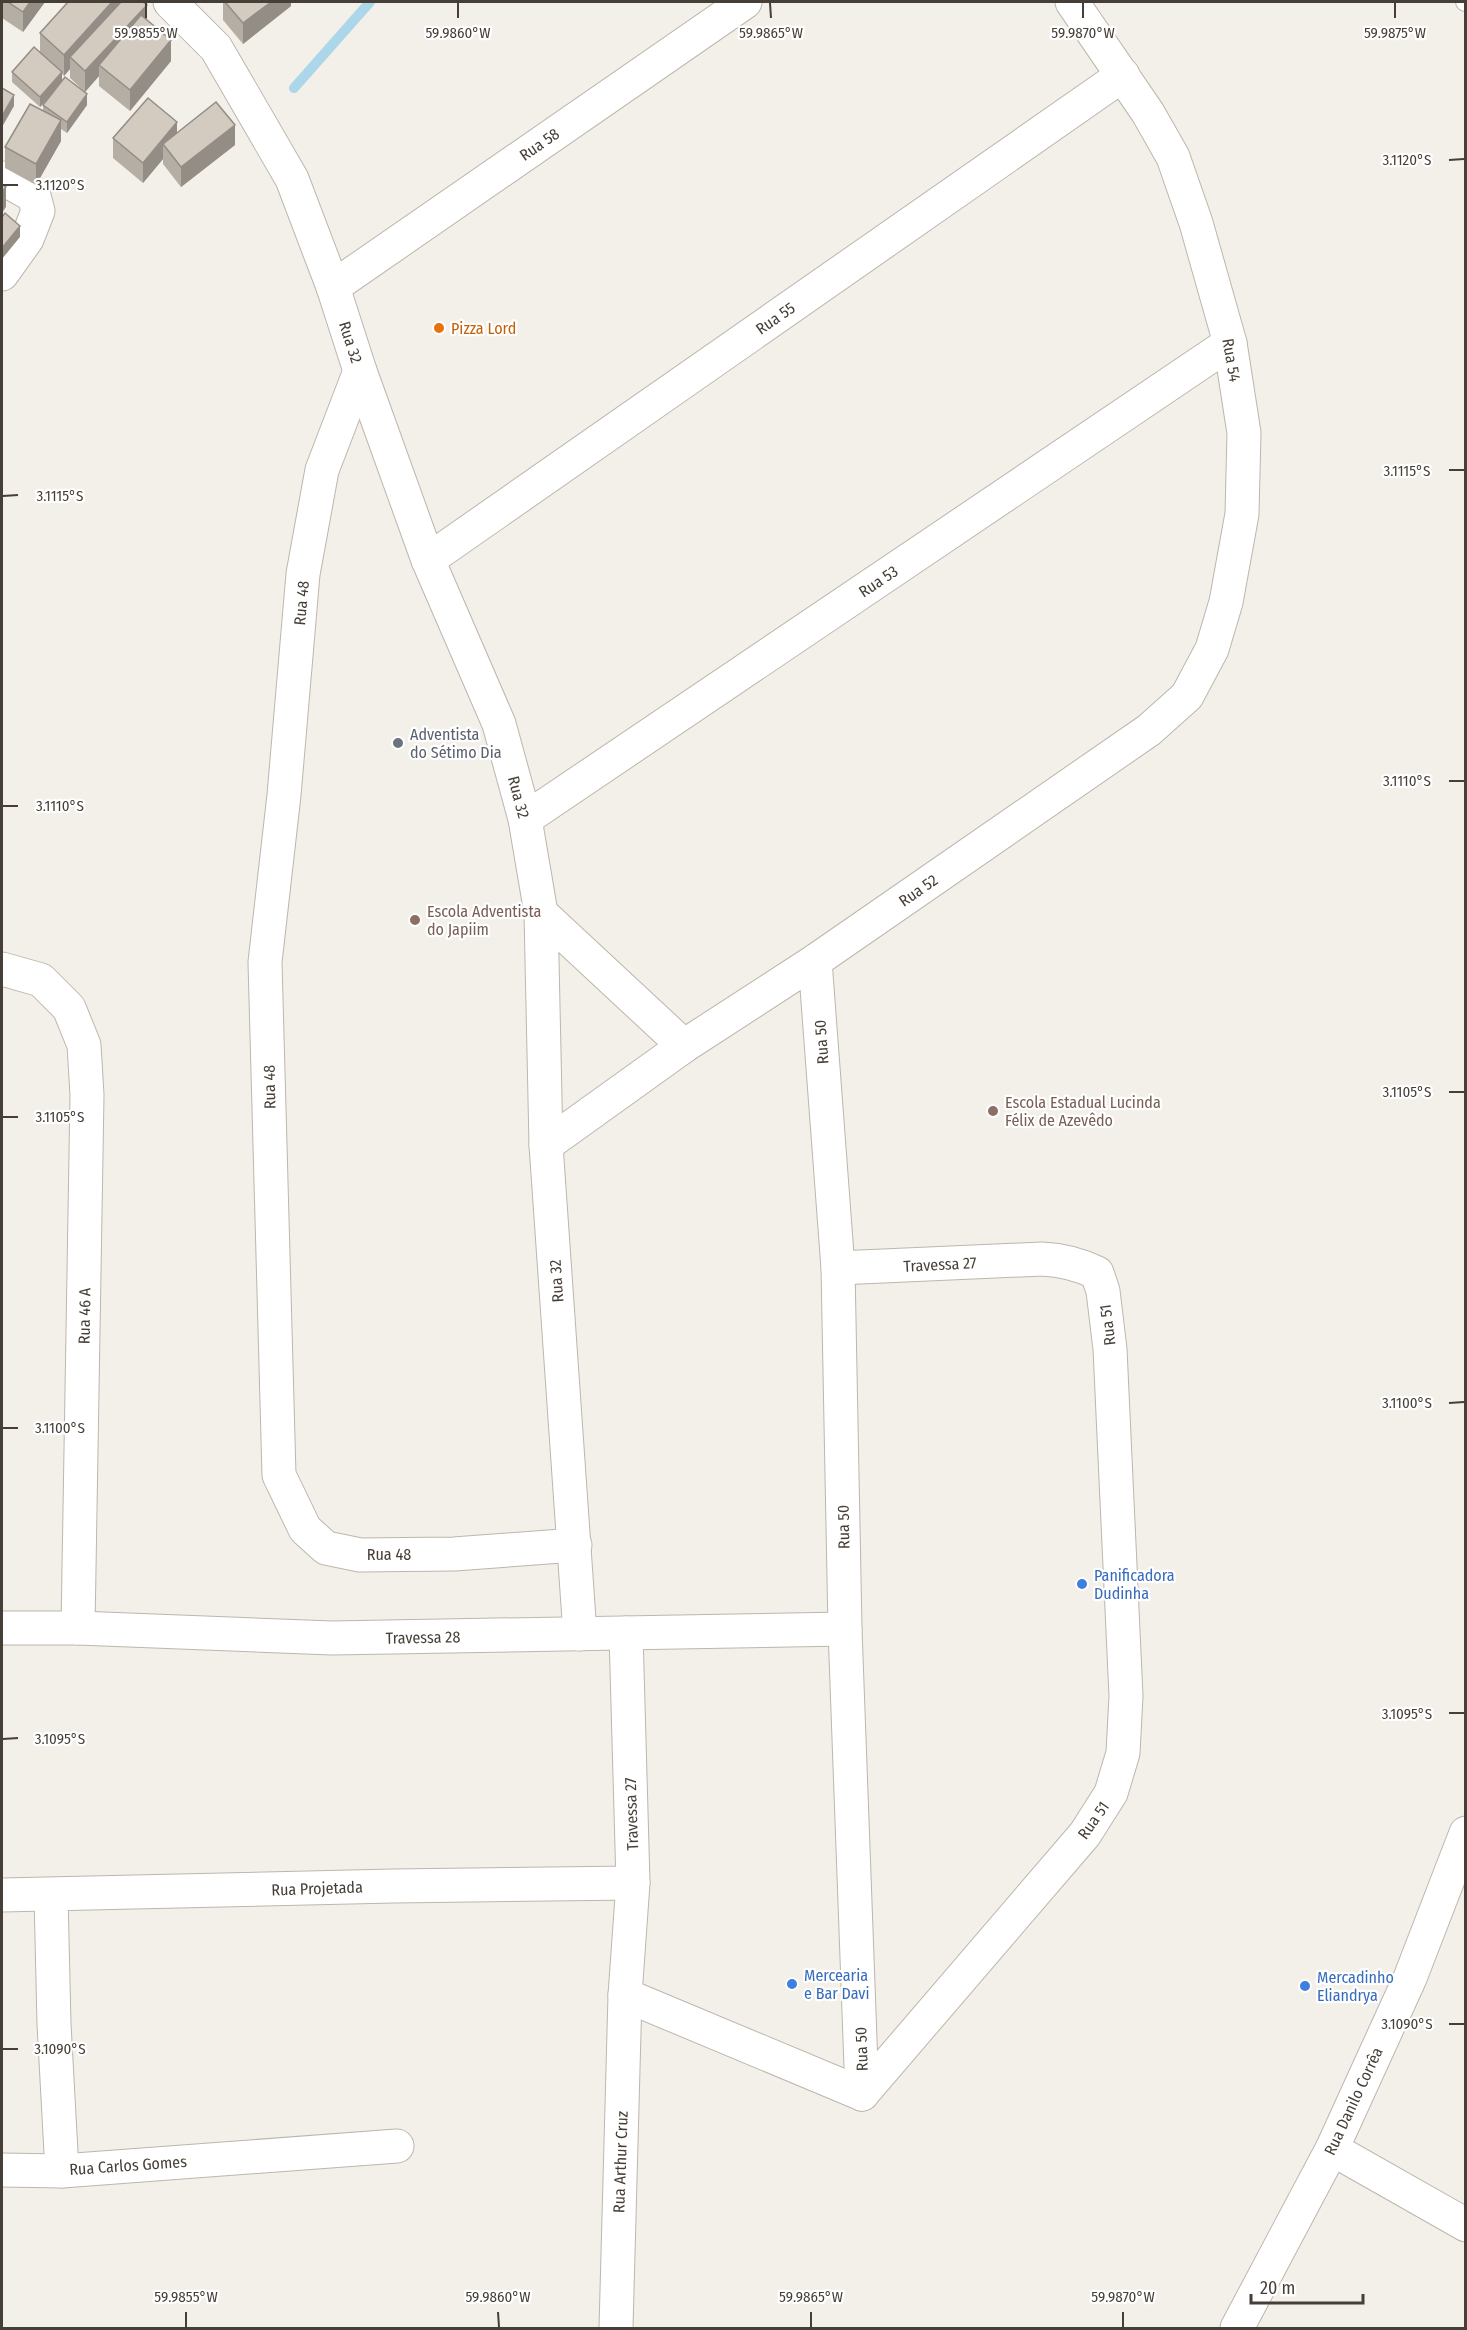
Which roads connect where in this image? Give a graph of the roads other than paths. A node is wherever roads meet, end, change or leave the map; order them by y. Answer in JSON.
{"nodes":[{"id":1,"x":170,"y":2,"type":"edge"},
{"id":2,"x":745,"y":2,"type":"edge"},
{"id":3,"x":1072,"y":2,"type":"edge"},
{"id":4,"x":1123,"y":75,"type":"junction"},
{"id":5,"x":2,"y":178,"type":"edge"},
{"id":6,"x":2,"y":274,"type":"edge"},
{"id":7,"x":333,"y":287,"type":"junction"},
{"id":8,"x":1230,"y":342,"type":"junction"},
{"id":9,"x":360,"y":371,"type":"junction"},
{"id":10,"x":428,"y":560,"type":"junction"},
{"id":11,"x":1149,"y":730,"type":"joint"},
{"id":12,"x":525,"y":819,"type":"junction"},
{"id":13,"x":541,"y":913,"type":"junction"},
{"id":14,"x":815,"y":961,"type":"junction"},
{"id":15,"x":2,"y":969,"type":"edge"},
{"id":16,"x":684,"y":1046,"type":"junction"},
{"id":17,"x":546,"y":1145,"type":"junction"},
{"id":18,"x":1042,"y":1259,"type":"joint"},
{"id":19,"x":838,"y":1268,"type":"junction"},
{"id":20,"x":575,"y":1545,"type":"junction"},
{"id":21,"x":2,"y":1628,"type":"edge"},
{"id":22,"x":78,"y":1628,"type":"junction"},
{"id":23,"x":845,"y":1629,"type":"junction"},
{"id":24,"x":626,"y":1633,"type":"junction"},
{"id":25,"x":580,"y":1634,"type":"junction"},
{"id":26,"x":1466,"y":1833,"type":"edge"},
{"id":27,"x":633,"y":1883,"type":"junction"},
{"id":28,"x":2,"y":1895,"type":"edge"},
{"id":29,"x":51,"y":1895,"type":"junction"},
{"id":30,"x":625,"y":1995,"type":"junction"},
{"id":31,"x":862,"y":2094,"type":"junction"},
{"id":32,"x":397,"y":2146,"type":"dead end"},
{"id":33,"x":1332,"y":2149,"type":"junction"},
{"id":34,"x":2,"y":2170,"type":"edge"},
{"id":35,"x":62,"y":2171,"type":"junction"},
{"id":36,"x":1466,"y":2224,"type":"edge"},
{"id":37,"x":616,"y":2328,"type":"edge"},
{"id":38,"x":1237,"y":2328,"type":"edge"}],
"edges":[{"from":1,"to":7,"type":"street","name":"Rua 32"},
{"from":2,"to":7,"type":"street","name":"Rua 58"},
{"from":3,"to":4,"type":"street","name":"Rua 54"},
{"from":4,"to":8,"type":"street","name":"Rua 54"},
{"from":4,"to":10,"type":"street","name":"Rua 55"},
{"from":5,"to":6,"type":"street"},
{"from":7,"to":9,"type":"street","name":"Rua 32"},
{"from":8,"to":11,"type":"street","name":"Rua 54"},
{"from":8,"to":12,"type":"street","name":"Rua 53"},
{"from":9,"to":10,"type":"street","name":"Rua 32"},
{"from":9,"to":20,"type":"street","name":"Rua 48"},
{"from":10,"to":12,"type":"street","name":"Rua 32"},
{"from":11,"to":14,"type":"street","name":"Rua 52"},
{"from":12,"to":13,"type":"street","name":"Rua 32"},
{"from":13,"to":16,"type":"street"},
{"from":13,"to":17,"type":"street","name":"Rua 32"},
{"from":14,"to":16,"type":"street","name":"Rua 52"},
{"from":14,"to":19,"type":"street","name":"Rua 50"},
{"from":15,"to":22,"type":"street","name":"Rua 46 A"},
{"from":16,"to":17,"type":"street","name":"Rua 52"},
{"from":17,"to":20,"type":"street","name":"Rua 32"},
{"from":18,"to":19,"type":"street","name":"Travessa 27"},
{"from":18,"to":31,"type":"street","name":"Rua 51"},
{"from":19,"to":23,"type":"street","name":"Rua 50"},
{"from":20,"to":25,"type":"street","name":"Rua 32"},
{"from":21,"to":22,"type":"street","name":"Travessa 28"},
{"from":22,"to":25,"type":"street","name":"Travessa 28"},
{"from":23,"to":24,"type":"street","name":"Travessa 28"},
{"from":23,"to":31,"type":"street","name":"Rua 50"},
{"from":24,"to":25,"type":"street","name":"Travessa 28"},
{"from":24,"to":27,"type":"street","name":"Travessa 27"},
{"from":26,"to":33,"type":"street","name":"Rua Danilo Corrêa"},
{"from":27,"to":29,"type":"street","name":"Rua Projetada"},
{"from":27,"to":30,"type":"street","name":"Travessa 27"},
{"from":28,"to":29,"type":"street","name":"Rua Projetada"},
{"from":29,"to":35,"type":"street","name":"Rua Carlos Gomes"},
{"from":30,"to":31,"type":"street"},
{"from":30,"to":37,"type":"street","name":"Rua Arthur Cruz"},
{"from":32,"to":35,"type":"street","name":"Rua Carlos Gomes"},
{"from":33,"to":36,"type":"street"},
{"from":33,"to":38,"type":"street","name":"Rua Danilo Corrêa"},
{"from":34,"to":35,"type":"street"}]}
